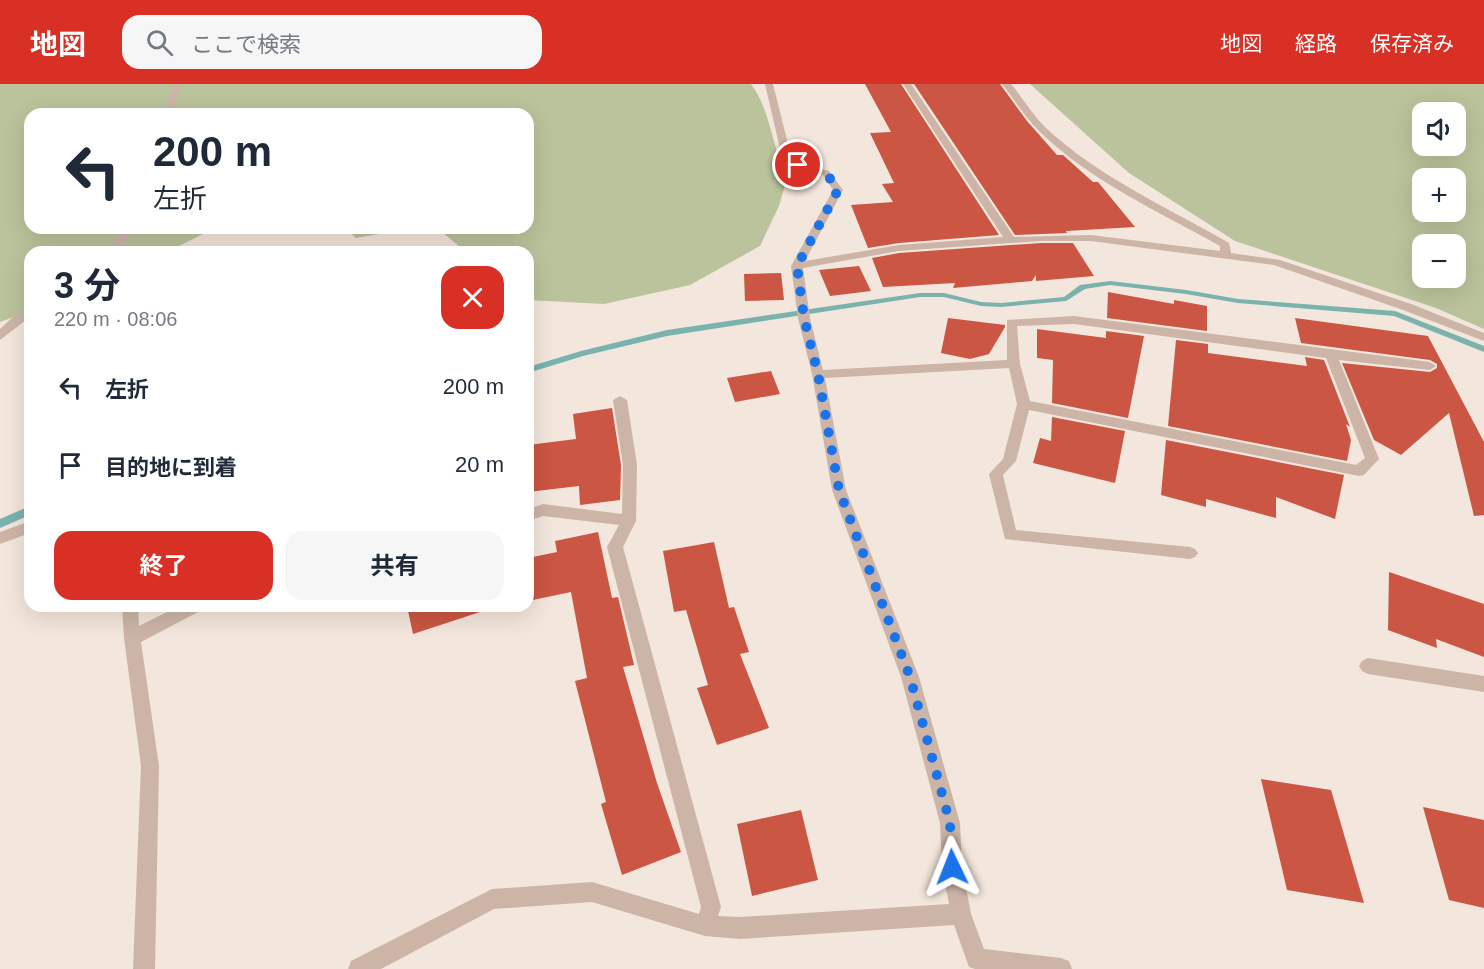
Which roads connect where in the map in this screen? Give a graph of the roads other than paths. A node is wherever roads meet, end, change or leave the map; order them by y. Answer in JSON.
{"nodes":[{"id":1,"x":177,"y":84,"type":"edge"},
{"id":2,"x":769,"y":84,"type":"edge"},
{"id":3,"x":907,"y":84,"type":"edge"},
{"id":4,"x":1006,"y":84,"type":"edge"},
{"id":5,"x":171,"y":108,"type":"edge"},
{"id":6,"x":1011,"y":241,"type":"junction"},
{"id":7,"x":1226,"y":257,"type":"junction"},
{"id":8,"x":797,"y":266,"type":"junction"},
{"id":9,"x":24,"y":315,"type":"edge"},
{"id":10,"x":0,"y":336,"type":"edge"},
{"id":11,"x":1484,"y":337,"type":"edge"},
{"id":12,"x":1331,"y":355,"type":"junction"},
{"id":13,"x":1014,"y":364,"type":"junction"},
{"id":14,"x":1430,"y":366,"type":"dead end"},
{"id":15,"x":818,"y":374,"type":"junction"},
{"id":16,"x":620,"y":400,"type":"dead end"},
{"id":17,"x":1024,"y":404,"type":"junction"},
{"id":18,"x":534,"y":513,"type":"edge"},
{"id":19,"x":629,"y":520,"type":"junction"},
{"id":20,"x":24,"y":529,"type":"edge"},
{"id":21,"x":0,"y":538,"type":"edge"},
{"id":22,"x":1190,"y":553,"type":"dead end"},
{"id":23,"x":130,"y":612,"type":"edge"},
{"id":24,"x":182,"y":612,"type":"edge"},
{"id":25,"x":132,"y":638,"type":"junction"},
{"id":26,"x":1368,"y":666,"type":"dead end"},
{"id":27,"x":1484,"y":684,"type":"edge"},
{"id":28,"x":961,"y":914,"type":"junction"},
{"id":29,"x":705,"y":926,"type":"junction"},
{"id":30,"x":977,"y":964,"type":"edge"},
{"id":31,"x":144,"y":969,"type":"edge"},
{"id":32,"x":359,"y":969,"type":"edge"},
{"id":33,"x":1061,"y":969,"type":"edge"}],
"edges":[{"from":1,"to":5,"type":"street"},
{"from":2,"to":8,"type":"street"},
{"from":3,"to":6,"type":"street"},
{"from":4,"to":7,"type":"street"},
{"from":6,"to":7,"type":"street"},
{"from":6,"to":8,"type":"street"},
{"from":7,"to":11,"type":"street"},
{"from":8,"to":15,"type":"street"},
{"from":9,"to":10,"type":"street"},
{"from":12,"to":13,"type":"street"},
{"from":12,"to":14,"type":"street"},
{"from":12,"to":17,"type":"street"},
{"from":13,"to":15,"type":"street"},
{"from":13,"to":17,"type":"street"},
{"from":15,"to":28,"type":"street"},
{"from":16,"to":19,"type":"street"},
{"from":17,"to":22,"type":"street"},
{"from":18,"to":19,"type":"street"},
{"from":19,"to":29,"type":"street"},
{"from":20,"to":21,"type":"street"},
{"from":23,"to":25,"type":"street"},
{"from":24,"to":25,"type":"street"},
{"from":25,"to":31,"type":"street"},
{"from":26,"to":27,"type":"street"},
{"from":28,"to":29,"type":"street"},
{"from":28,"to":30,"type":"street"},
{"from":29,"to":32,"type":"street"},
{"from":30,"to":33,"type":"street"}]}
